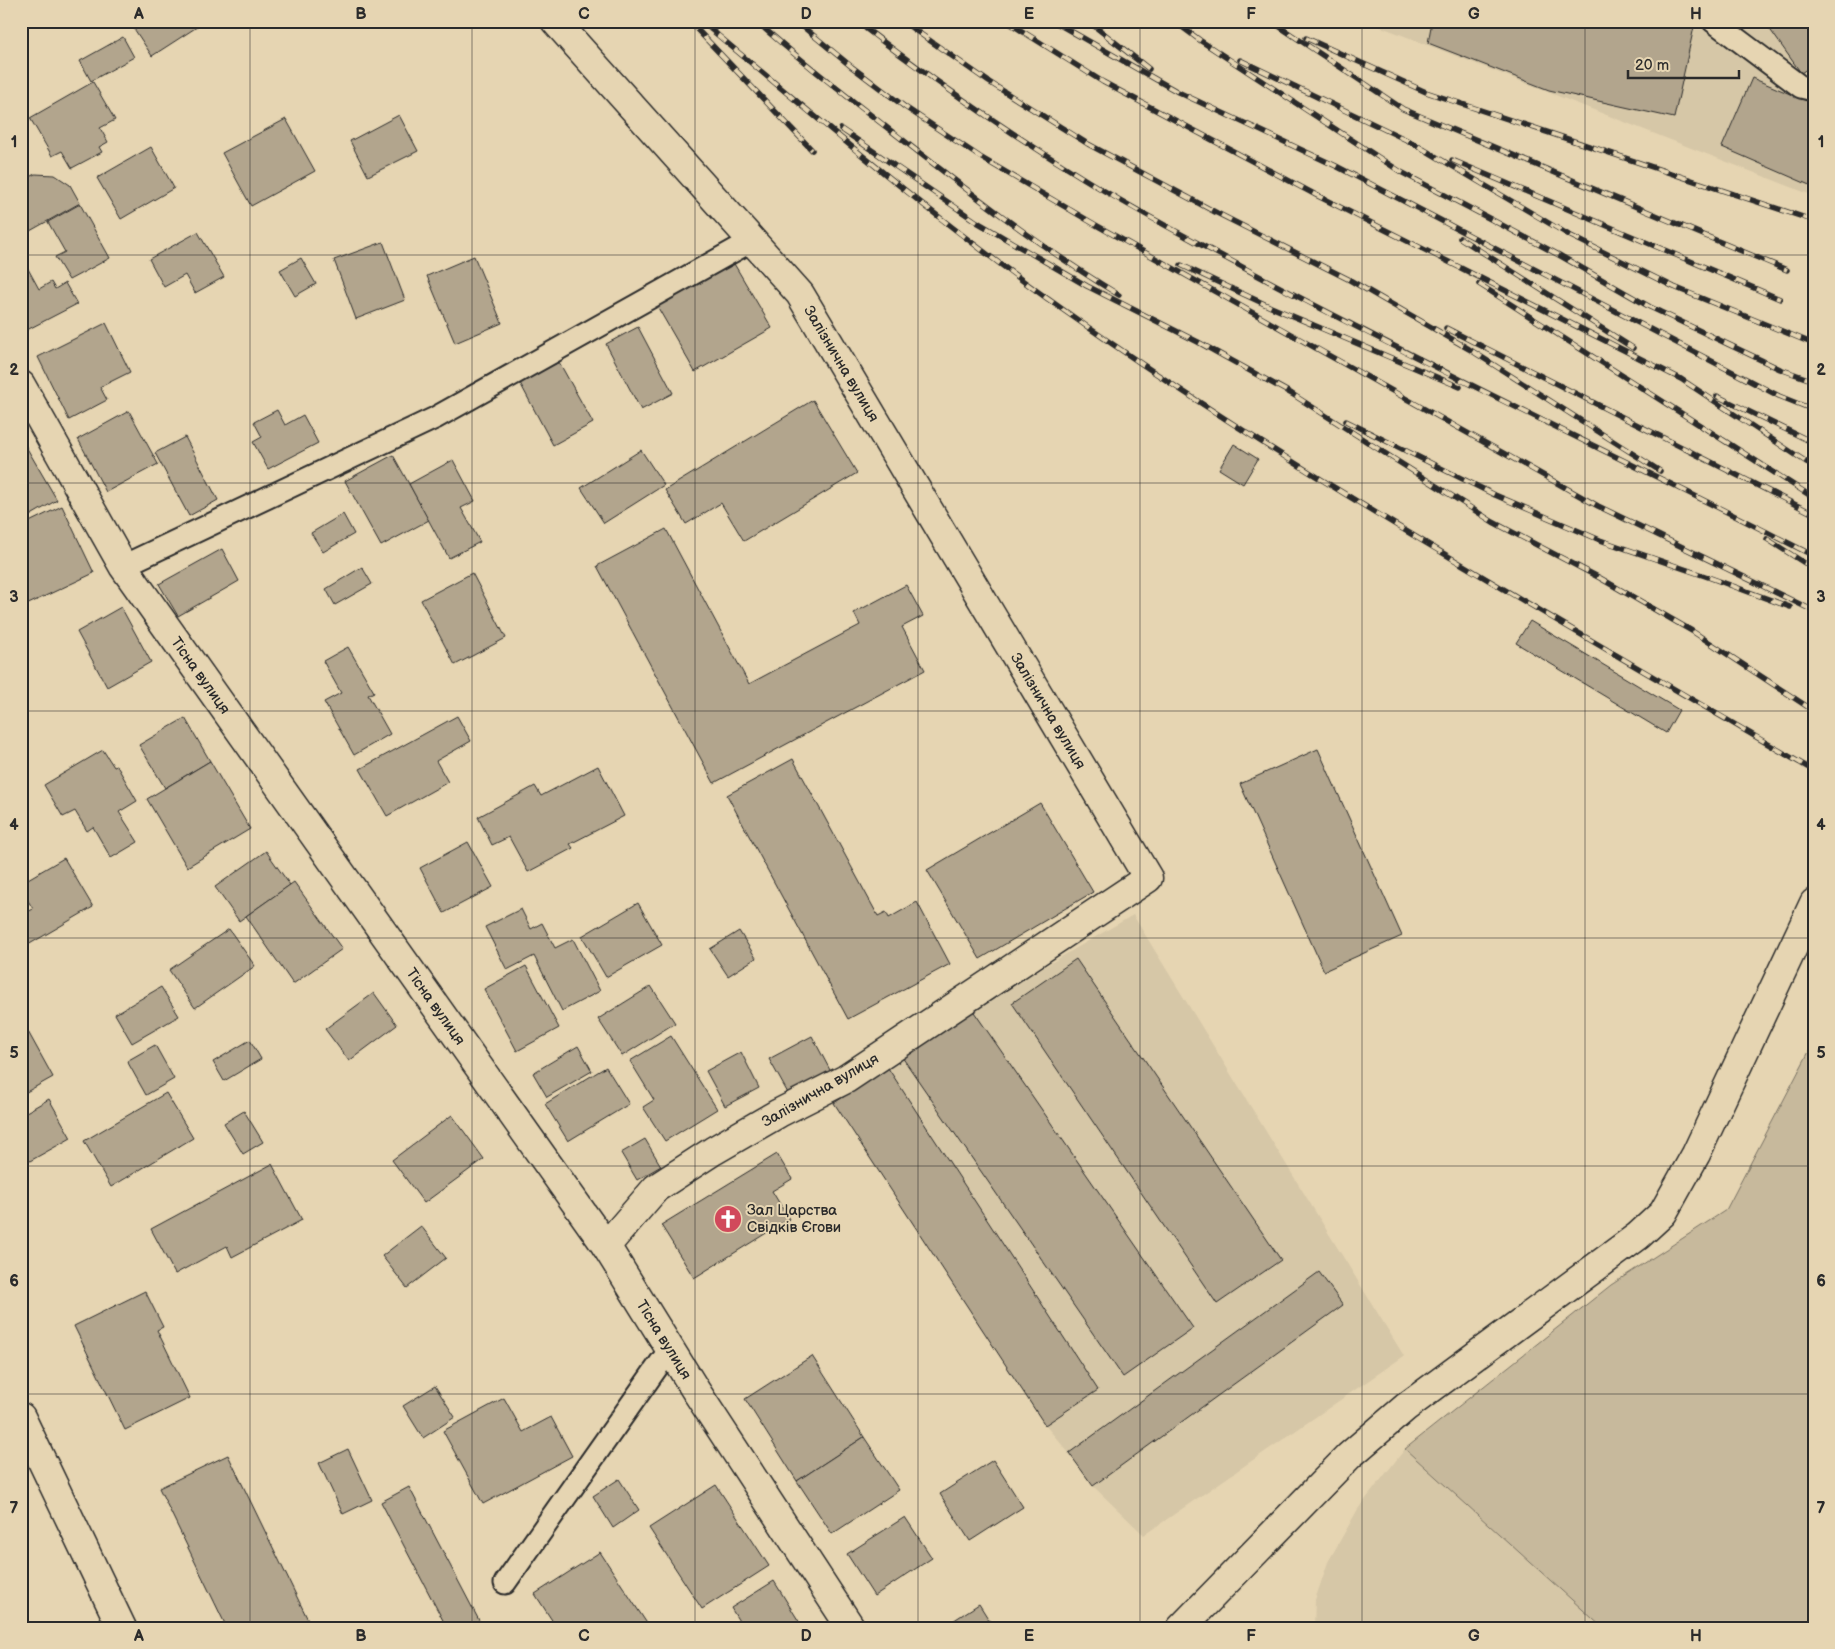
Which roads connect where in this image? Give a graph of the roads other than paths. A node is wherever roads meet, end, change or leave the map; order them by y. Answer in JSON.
{"nodes":[{"id":1,"x":555,"y":21,"type":"edge"},
{"id":2,"x":1713,"y":21,"type":"edge"},
{"id":3,"x":1814,"y":90,"type":"edge"},
{"id":4,"x":752,"y":240,"type":"junction"},
{"id":5,"x":21,"y":385,"type":"edge"},
{"id":6,"x":123,"y":566,"type":"junction"},
{"id":7,"x":1814,"y":903,"type":"edge"},
{"id":8,"x":606,"y":1246,"type":"junction"},
{"id":9,"x":670,"y":1349,"type":"junction"},
{"id":10,"x":21,"y":1417,"type":"edge"},
{"id":11,"x":505,"y":1583,"type":"dead end"},
{"id":12,"x":1192,"y":1624,"type":"edge"},
{"id":13,"x":122,"y":1628,"type":"edge"},
{"id":14,"x":851,"y":1628,"type":"edge"}],
"edges":[{"from":1,"to":4,"type":"street","name":"Залізнична вулиця"},
{"from":2,"to":3,"type":"lane"},
{"from":4,"to":6,"type":"lane"},
{"from":4,"to":8,"type":"street","name":"Залізнична вулиця"},
{"from":5,"to":6,"type":"street","name":"Тісна вулиця"},
{"from":6,"to":8,"type":"street","name":"Тісна вулиця"},
{"from":7,"to":12,"type":"street"},
{"from":8,"to":9,"type":"street","name":"Тісна вулиця"},
{"from":9,"to":11,"type":"lane"},
{"from":9,"to":14,"type":"street","name":"Тісна вулиця"},
{"from":10,"to":13,"type":"street"}]}
